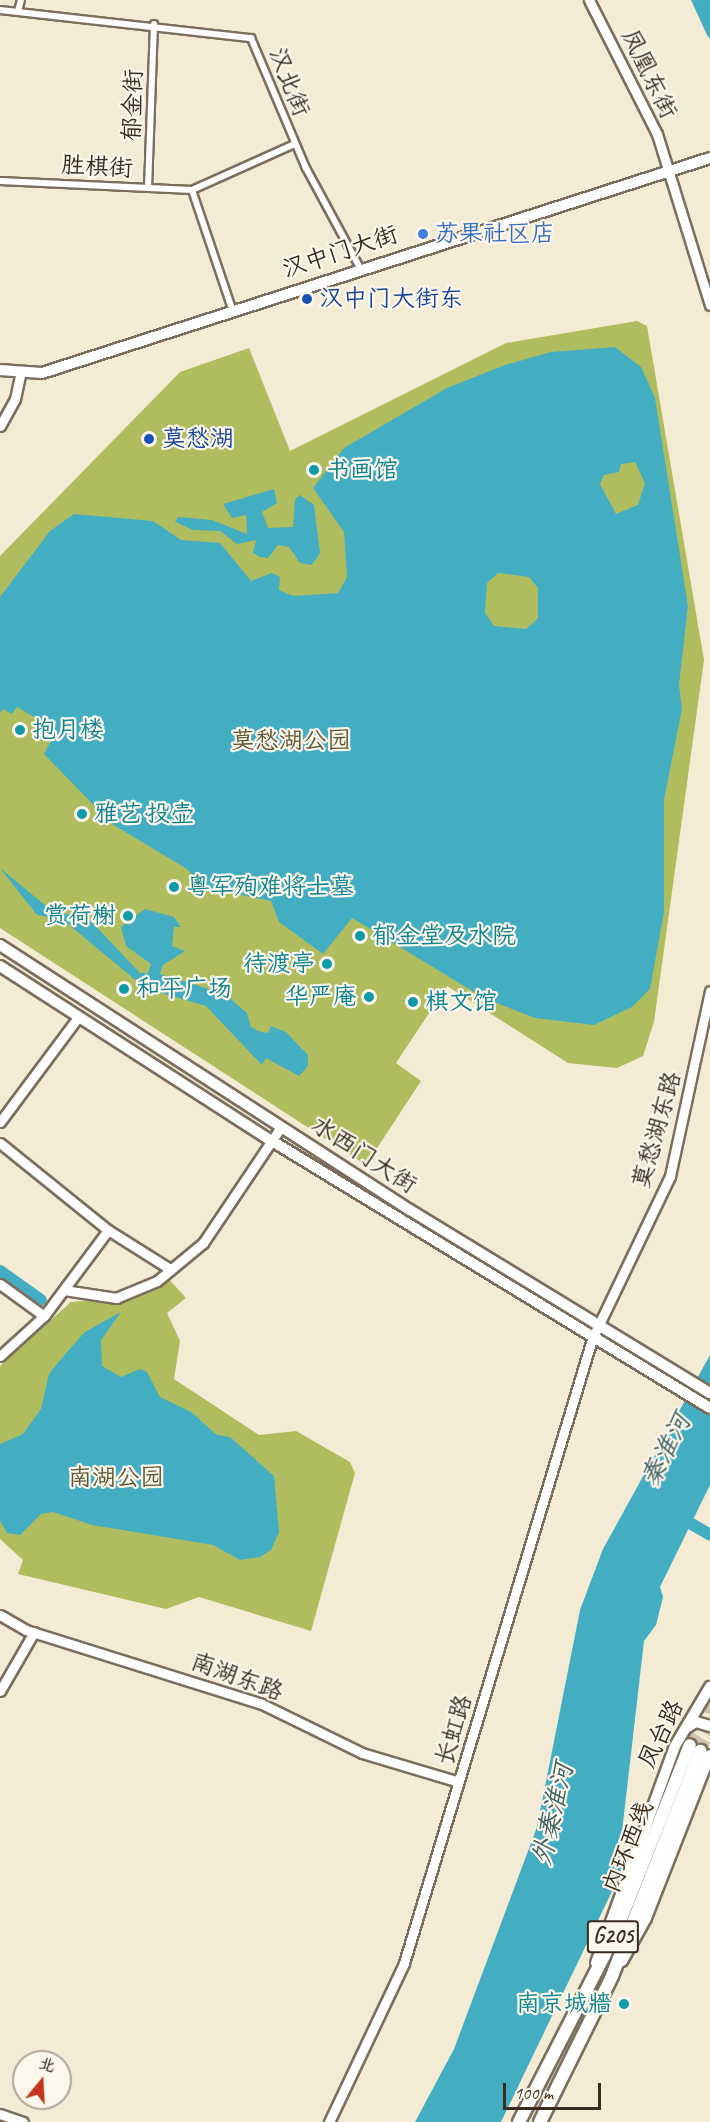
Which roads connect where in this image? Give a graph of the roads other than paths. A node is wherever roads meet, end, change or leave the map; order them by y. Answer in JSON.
{"nodes":[{"id":1,"x":21,"y":0,"type":"edge"},
{"id":2,"x":589,"y":0,"type":"edge"},
{"id":3,"x":0,"y":10,"type":"edge"},
{"id":4,"x":18,"y":11,"type":"junction"},
{"id":5,"x":154,"y":24,"type":"junction"},
{"id":6,"x":295,"y":144,"type":"junction"},
{"id":7,"x":710,"y":158,"type":"edge"},
{"id":8,"x":667,"y":168,"type":"junction"},
{"id":9,"x":0,"y":181,"type":"edge"},
{"id":10,"x":148,"y":188,"type":"junction"},
{"id":11,"x":192,"y":190,"type":"junction"},
{"id":12,"x":360,"y":268,"type":"junction"},
{"id":13,"x":710,"y":305,"type":"edge"},
{"id":14,"x":232,"y":309,"type":"junction"},
{"id":15,"x":0,"y":370,"type":"edge"},
{"id":16,"x":20,"y":375,"type":"junction"},
{"id":17,"x":0,"y":426,"type":"edge"},
{"id":18,"x":0,"y":945,"type":"edge"},
{"id":19,"x":0,"y":966,"type":"edge"},
{"id":20,"x":710,"y":991,"type":"edge"},
{"id":21,"x":79,"y":1016,"type":"junction"},
{"id":22,"x":0,"y":1122,"type":"edge"},
{"id":23,"x":281,"y":1126,"type":"junction"},
{"id":24,"x":272,"y":1141,"type":"junction"},
{"id":25,"x":0,"y":1143,"type":"edge"},
{"id":26,"x":108,"y":1230,"type":"junction"},
{"id":27,"x":170,"y":1269,"type":"junction"},
{"id":28,"x":0,"y":1284,"type":"edge"},
{"id":29,"x":64,"y":1290,"type":"junction"},
{"id":30,"x":44,"y":1316,"type":"junction"},
{"id":31,"x":600,"y":1323,"type":"junction"},
{"id":32,"x":592,"y":1339,"type":"junction"},
{"id":33,"x":0,"y":1356,"type":"edge"},
{"id":34,"x":710,"y":1392,"type":"edge"},
{"id":35,"x":710,"y":1408,"type":"edge"},
{"id":36,"x":0,"y":1615,"type":"edge"},
{"id":37,"x":34,"y":1632,"type":"junction"},
{"id":38,"x":710,"y":1687,"type":"edge"},
{"id":39,"x":0,"y":1691,"type":"edge"},
{"id":40,"x":710,"y":1726,"type":"edge"},
{"id":41,"x":684,"y":1729,"type":"junction"},
{"id":42,"x":700,"y":1750,"type":"edge"},
{"id":43,"x":459,"y":1782,"type":"junction"},
{"id":44,"x":593,"y":1972,"type":"junction"},
{"id":45,"x":0,"y":2114,"type":"edge"},
{"id":46,"x":23,"y":2122,"type":"edge"},
{"id":47,"x":329,"y":2122,"type":"edge"},
{"id":48,"x":519,"y":2122,"type":"edge"},
{"id":49,"x":540,"y":2122,"type":"edge"}],
"edges":[{"from":1,"to":4,"type":"street"},
{"from":2,"to":8,"type":"street","name":"凤凰东街"},
{"from":3,"to":4,"type":"street","name":"汉北街"},
{"from":4,"to":5,"type":"street","name":"汉北街"},
{"from":5,"to":6,"type":"street","name":"汉北街"},
{"from":5,"to":10,"type":"street","name":"郁金街"},
{"from":6,"to":11,"type":"street","name":"胜棋街"},
{"from":6,"to":12,"type":"street","name":"汉北街"},
{"from":7,"to":8,"type":"main road","name":"汉中门大街"},
{"from":8,"to":12,"type":"main road","name":"汉中门大街"},
{"from":8,"to":13,"type":"street"},
{"from":9,"to":10,"type":"street","name":"胜棋街"},
{"from":10,"to":11,"type":"street","name":"胜棋街"},
{"from":11,"to":14,"type":"street"},
{"from":12,"to":14,"type":"main road","name":"汉中门大街"},
{"from":14,"to":16,"type":"main road","name":"汉中门大街"},
{"from":15,"to":16,"type":"main road","name":"汉中门大街"},
{"from":16,"to":17,"type":"street"},
{"from":18,"to":23,"type":"main road","name":"水西门大街"},
{"from":19,"to":21,"type":"main road","name":"水西门大街"},
{"from":20,"to":31,"type":"street","name":"莫愁湖东路"},
{"from":21,"to":22,"type":"street"},
{"from":21,"to":24,"type":"main road","name":"水西门大街"},
{"from":23,"to":24,"type":"street"},
{"from":23,"to":31,"type":"main road","name":"水西门大街"},
{"from":24,"to":27,"type":"street"},
{"from":24,"to":32,"type":"main road","name":"水西门大街"},
{"from":25,"to":26,"type":"street"},
{"from":26,"to":27,"type":"street"},
{"from":26,"to":29,"type":"street"},
{"from":27,"to":29,"type":"street"},
{"from":28,"to":30,"type":"street"},
{"from":29,"to":30,"type":"street"},
{"from":30,"to":33,"type":"street"},
{"from":31,"to":32,"type":"street","name":"莫愁湖东路"},
{"from":31,"to":34,"type":"main road","name":"水西门大街"},
{"from":32,"to":35,"type":"main road","name":"水西门大街"},
{"from":32,"to":43,"type":"street","name":"长虹路"},
{"from":36,"to":37,"type":"street","name":"南湖东路"},
{"from":37,"to":39,"type":"street"},
{"from":37,"to":43,"type":"street","name":"南湖东路"},
{"from":38,"to":41,"type":"main road","name":"凤台路"},
{"from":40,"to":41,"type":"main road"},
{"from":41,"to":44,"type":"main road","name":"凤台路"},
{"from":42,"to":44,"type":"highway","name":"内环西线","number":"G205"},
{"from":42,"to":49,"type":"highway","name":"内环西线","number":"G205"},
{"from":43,"to":47,"type":"street","name":"长虹路"},
{"from":44,"to":48,"type":"highway","name":"内环西线","number":"G205"},
{"from":45,"to":46,"type":"street"}]}
